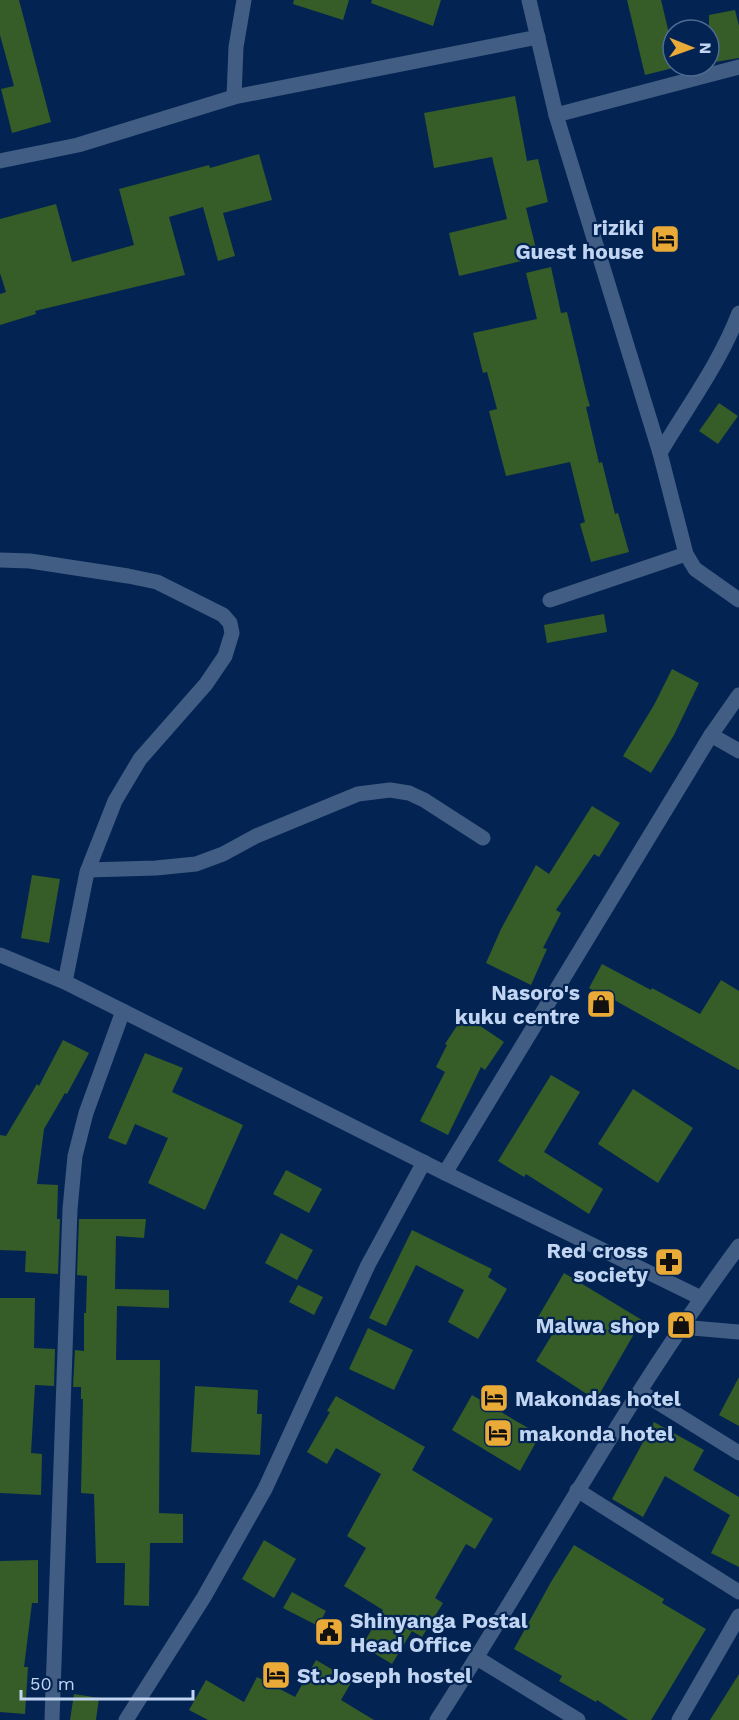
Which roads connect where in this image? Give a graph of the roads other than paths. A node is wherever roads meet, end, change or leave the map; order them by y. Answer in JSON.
{"nodes":[{"id":1,"x":244,"y":0,"type":"edge"},
{"id":2,"x":529,"y":0,"type":"edge"},
{"id":3,"x":538,"y":36,"type":"junction"},
{"id":4,"x":739,"y":67,"type":"edge"},
{"id":5,"x":234,"y":97,"type":"junction"},
{"id":6,"x":556,"y":115,"type":"junction"},
{"id":7,"x":0,"y":161,"type":"edge"},
{"id":8,"x":739,"y":313,"type":"edge"},
{"id":9,"x":660,"y":453,"type":"junction"},
{"id":10,"x":686,"y":554,"type":"junction"},
{"id":11,"x":0,"y":560,"type":"edge"},
{"id":12,"x":550,"y":600,"type":"dead end"},
{"id":13,"x":739,"y":600,"type":"edge"},
{"id":14,"x":739,"y":695,"type":"edge"},
{"id":15,"x":711,"y":735,"type":"junction"},
{"id":16,"x":739,"y":751,"type":"edge"},
{"id":17,"x":483,"y":838,"type":"dead end"},
{"id":18,"x":88,"y":870,"type":"junction"},
{"id":19,"x":0,"y":955,"type":"edge"},
{"id":20,"x":65,"y":982,"type":"junction"},
{"id":21,"x":123,"y":1011,"type":"junction"},
{"id":22,"x":424,"y":1162,"type":"junction"},
{"id":23,"x":445,"y":1173,"type":"junction"},
{"id":24,"x":739,"y":1246,"type":"edge"},
{"id":25,"x":700,"y":1298,"type":"junction"},
{"id":26,"x":681,"y":1327,"type":"junction"},
{"id":27,"x":739,"y":1332,"type":"edge"},
{"id":28,"x":641,"y":1392,"type":"junction"},
{"id":29,"x":739,"y":1453,"type":"edge"},
{"id":30,"x":577,"y":1490,"type":"junction"},
{"id":31,"x":739,"y":1592,"type":"edge"},
{"id":32,"x":739,"y":1616,"type":"edge"},
{"id":33,"x":477,"y":1658,"type":"junction"},
{"id":34,"x":52,"y":1720,"type":"edge"},
{"id":35,"x":126,"y":1720,"type":"edge"},
{"id":36,"x":437,"y":1720,"type":"edge"},
{"id":37,"x":578,"y":1720,"type":"edge"},
{"id":38,"x":679,"y":1720,"type":"edge"}],
"edges":[{"from":1,"to":5,"type":"street"},
{"from":2,"to":3,"type":"street"},
{"from":3,"to":5,"type":"street"},
{"from":3,"to":6,"type":"street"},
{"from":4,"to":6,"type":"street"},
{"from":5,"to":7,"type":"street"},
{"from":6,"to":9,"type":"street"},
{"from":8,"to":9,"type":"street"},
{"from":9,"to":10,"type":"street"},
{"from":10,"to":12,"type":"street"},
{"from":10,"to":13,"type":"street"},
{"from":11,"to":18,"type":"street"},
{"from":14,"to":15,"type":"street"},
{"from":15,"to":16,"type":"street"},
{"from":15,"to":23,"type":"street"},
{"from":17,"to":18,"type":"street"},
{"from":18,"to":20,"type":"street"},
{"from":19,"to":20,"type":"street"},
{"from":20,"to":21,"type":"street"},
{"from":21,"to":22,"type":"street"},
{"from":21,"to":34,"type":"street"},
{"from":22,"to":23,"type":"street"},
{"from":22,"to":35,"type":"street"},
{"from":23,"to":25,"type":"street"},
{"from":24,"to":25,"type":"street"},
{"from":25,"to":26,"type":"street"},
{"from":26,"to":27,"type":"street"},
{"from":26,"to":28,"type":"street"},
{"from":28,"to":29,"type":"street"},
{"from":28,"to":30,"type":"street"},
{"from":30,"to":31,"type":"street"},
{"from":30,"to":33,"type":"street"},
{"from":32,"to":38,"type":"street"},
{"from":33,"to":36,"type":"street"},
{"from":33,"to":37,"type":"street"}]}
